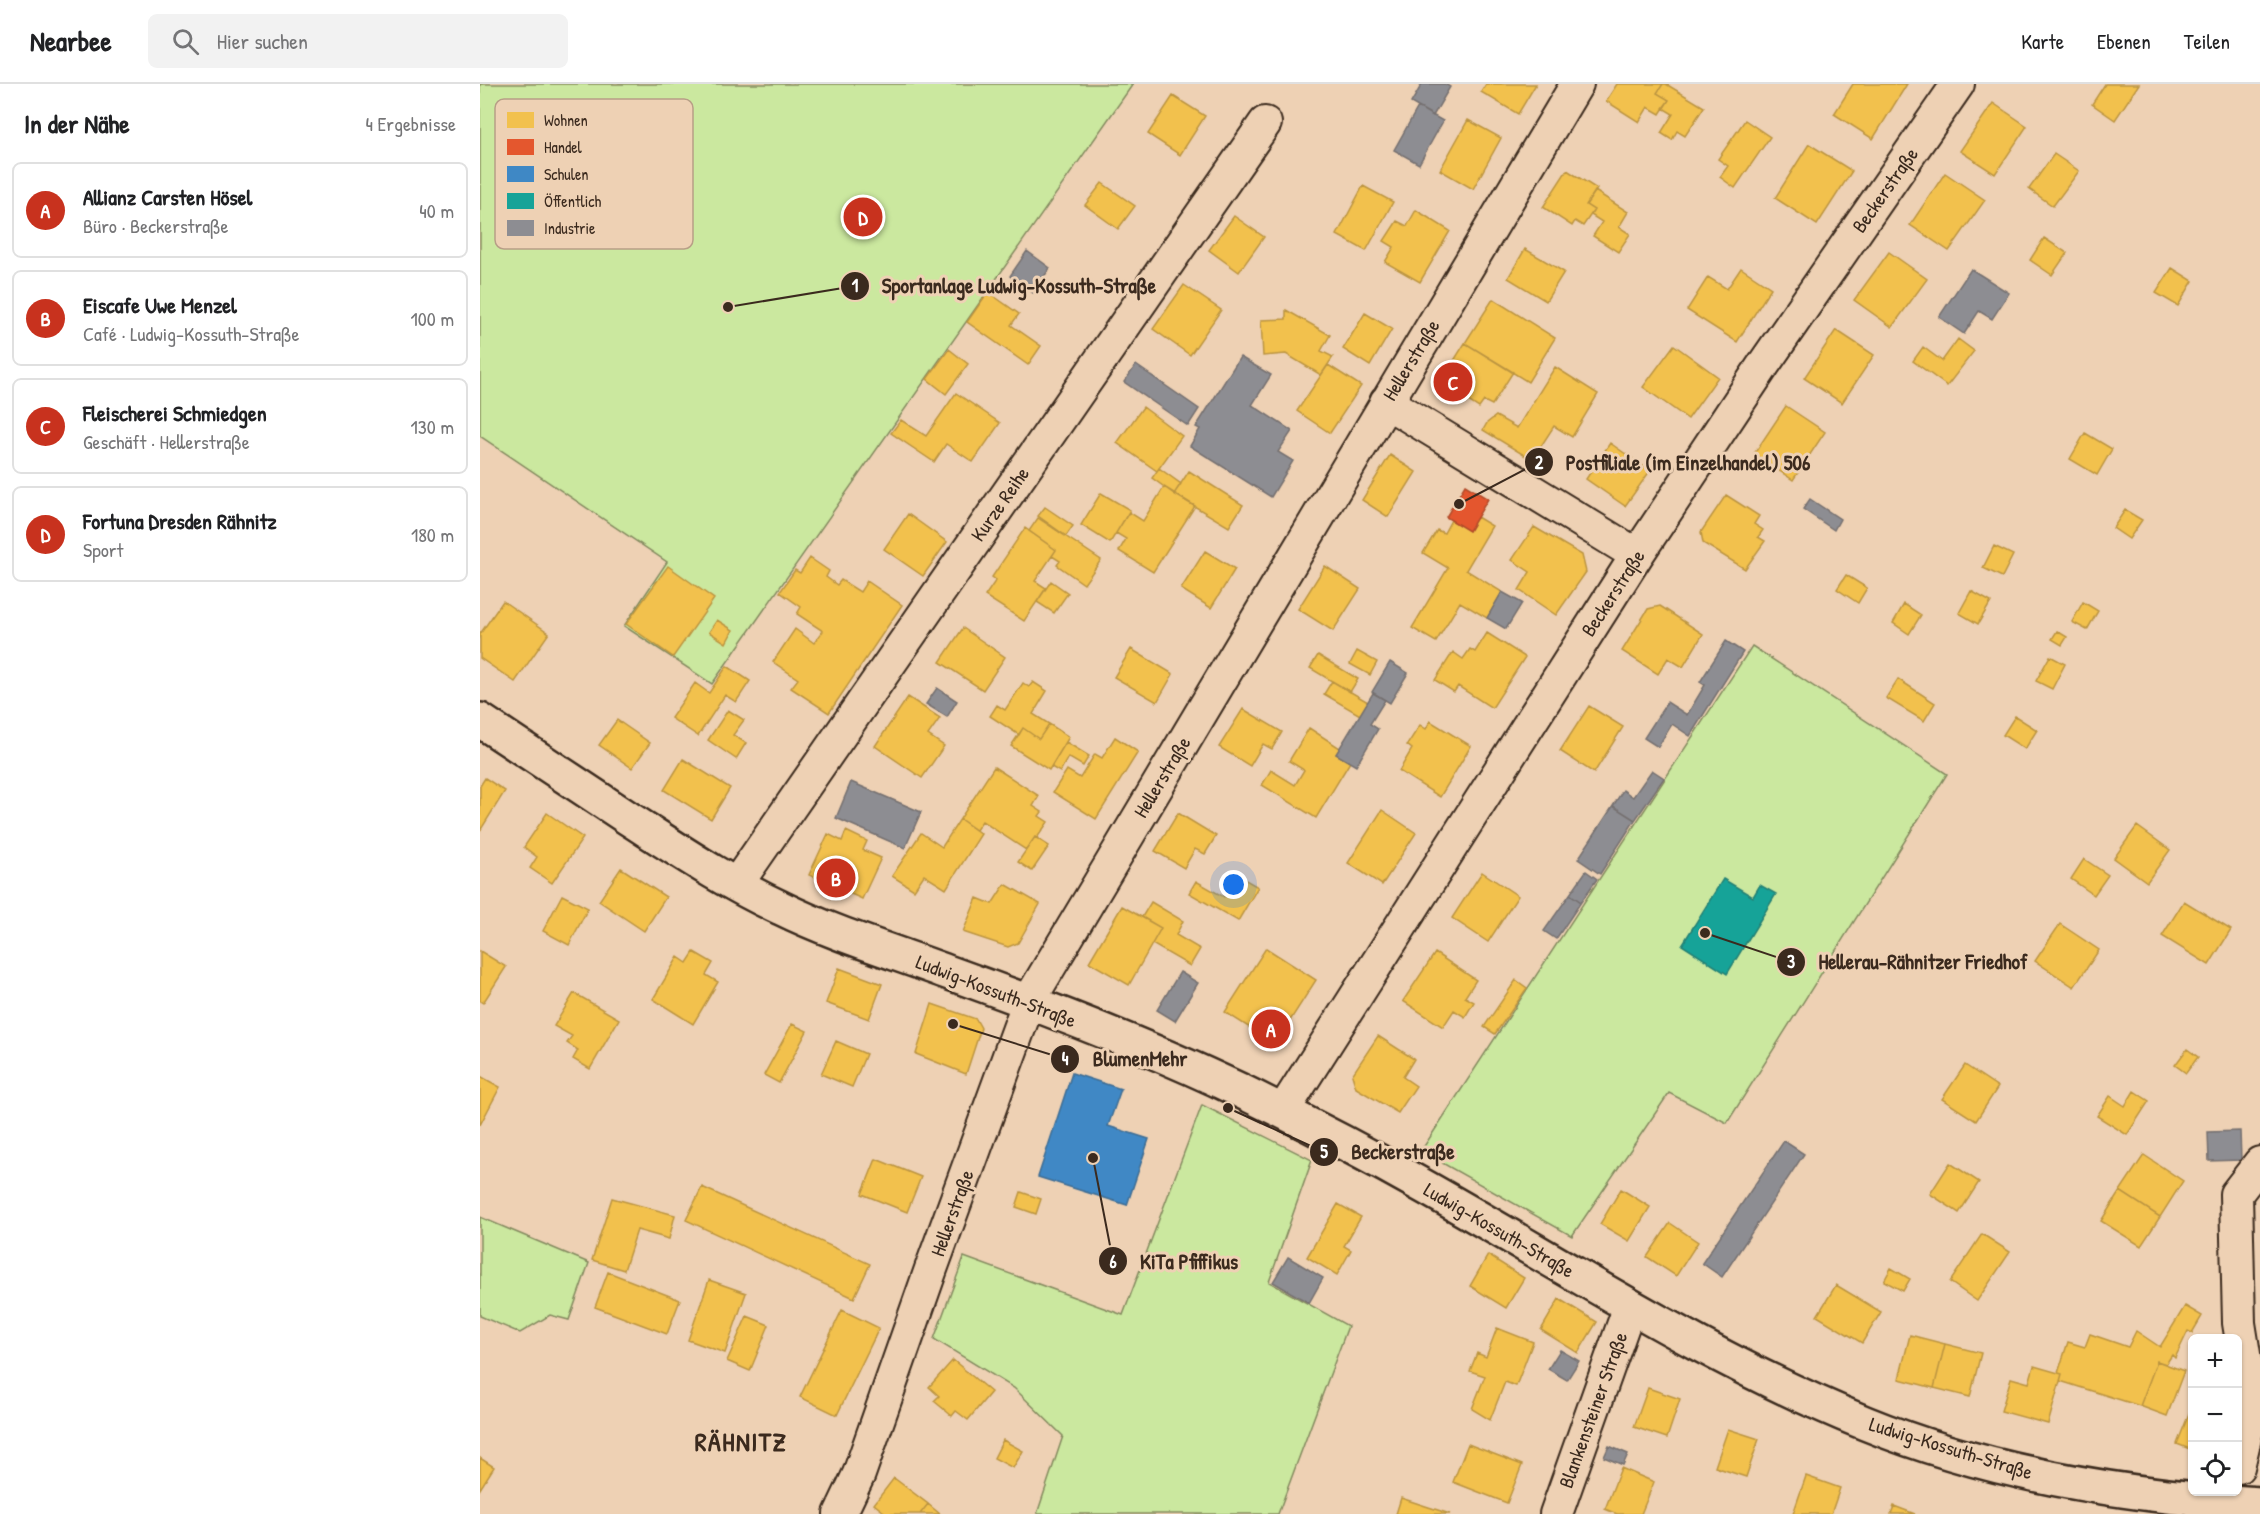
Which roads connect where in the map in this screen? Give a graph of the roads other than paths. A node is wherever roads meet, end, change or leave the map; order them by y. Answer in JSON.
{"nodes":[{"id":1,"x":1577,"y":84,"type":"edge"},
{"id":2,"x":1958,"y":84,"type":"edge"},
{"id":3,"x":1265,"y":123,"type":"dead end"},
{"id":4,"x":1386,"y":402,"type":"junction"},
{"id":5,"x":1637,"y":555,"type":"junction"},
{"id":6,"x":480,"y":720,"type":"edge"},
{"id":7,"x":736,"y":885,"type":"junction"},
{"id":8,"x":1029,"y":1001,"type":"junction"},
{"id":9,"x":1282,"y":1111,"type":"junction"},
{"id":10,"x":2260,"y":1163,"type":"edge"},
{"id":11,"x":1630,"y":1306,"type":"junction"},
{"id":12,"x":2242,"y":1450,"type":"edge"},
{"id":13,"x":2240,"y":1499,"type":"edge"},
{"id":14,"x":840,"y":1514,"type":"edge"},
{"id":15,"x":1556,"y":1514,"type":"edge"}],
"edges":[{"from":1,"to":4,"type":"street","name":"Hellerstraße"},
{"from":2,"to":5,"type":"street","name":"Beckerstraße"},
{"from":3,"to":7,"type":"street","name":"Kurze Reihe"},
{"from":4,"to":5,"type":"street"},
{"from":4,"to":8,"type":"street","name":"Hellerstraße"},
{"from":5,"to":9,"type":"street","name":"Beckerstraße"},
{"from":6,"to":7,"type":"street","name":"Ludwig-Kossuth-Straße"},
{"from":7,"to":8,"type":"street","name":"Ludwig-Kossuth-Straße"},
{"from":8,"to":9,"type":"street","name":"Ludwig-Kossuth-Straße"},
{"from":8,"to":14,"type":"street","name":"Hellerstraße"},
{"from":9,"to":11,"type":"street","name":"Ludwig-Kossuth-Straße"},
{"from":10,"to":12,"type":"street"},
{"from":11,"to":13,"type":"street","name":"Ludwig-Kossuth-Straße"},
{"from":11,"to":15,"type":"street","name":"Blankensteiner Straße"}]}
